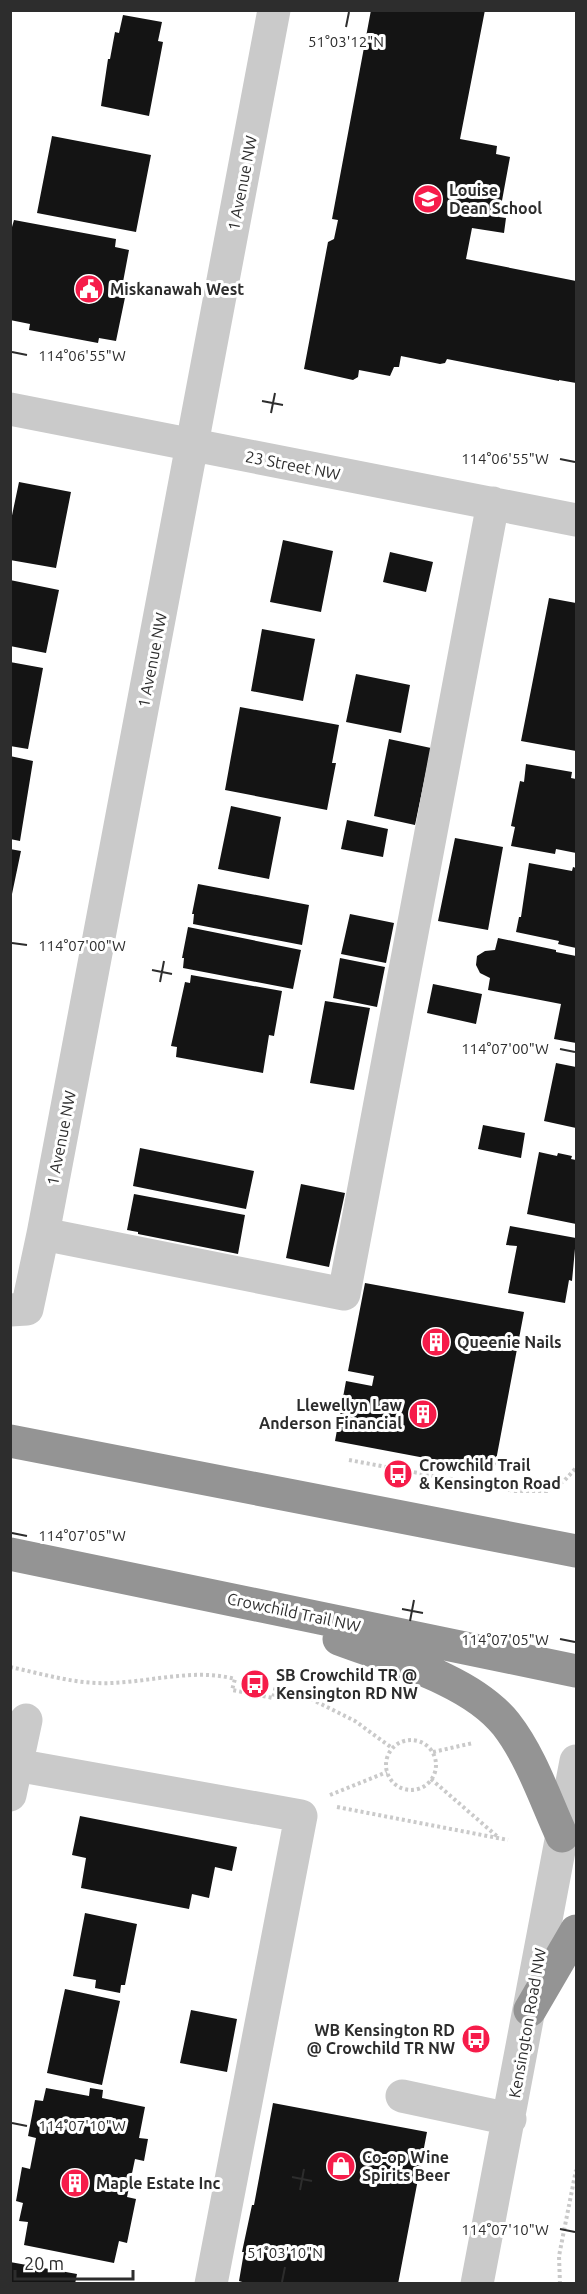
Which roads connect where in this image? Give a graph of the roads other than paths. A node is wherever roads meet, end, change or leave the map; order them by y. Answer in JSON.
{"nodes":[{"id":1,"x":274,"y":10,"type":"edge"},
{"id":2,"x":10,"y":410,"type":"edge"},
{"id":3,"x":193,"y":446,"type":"junction"},
{"id":4,"x":493,"y":503,"type":"junction"},
{"id":5,"x":576,"y":520,"type":"edge"},
{"id":6,"x":43,"y":1234,"type":"junction"},
{"id":7,"x":19,"y":1310,"type":"edge"},
{"id":8,"x":10,"y":1441,"type":"edge"},
{"id":9,"x":576,"y":1551,"type":"edge"},
{"id":10,"x":10,"y":1554,"type":"edge"},
{"id":11,"x":234,"y":1599,"type":"junction"},
{"id":12,"x":576,"y":1671,"type":"edge"},
{"id":13,"x":26,"y":1720,"type":"dead end"},
{"id":14,"x":576,"y":1761,"type":"edge"},
{"id":15,"x":13,"y":1780,"type":"edge"},
{"id":16,"x":562,"y":1836,"type":"junction"},
{"id":17,"x":576,"y":1931,"type":"edge"},
{"id":18,"x":530,"y":2010,"type":"junction"},
{"id":19,"x":402,"y":2096,"type":"dead end"},
{"id":20,"x":510,"y":2119,"type":"junction"},
{"id":21,"x":211,"y":2283,"type":"edge"},
{"id":22,"x":477,"y":2283,"type":"edge"}],
"edges":[{"from":1,"to":3,"type":"street","name":"1 Avenue NW"},
{"from":2,"to":3,"type":"street","name":"23 Street NW"},
{"from":3,"to":4,"type":"street","name":"23 Street NW"},
{"from":3,"to":6,"type":"street","name":"1 Avenue NW"},
{"from":4,"to":5,"type":"street","name":"23 Street NW"},
{"from":4,"to":6,"type":"street"},
{"from":6,"to":7,"type":"street","name":"1 Avenue NW"},
{"from":8,"to":9,"type":"highway"},
{"from":10,"to":11,"type":"highway","name":"Crowchild Trail NW"},
{"from":11,"to":12,"type":"highway","name":"Crowchild Trail NW"},
{"from":11,"to":16,"type":"highway"},
{"from":13,"to":15,"type":"street"},
{"from":14,"to":16,"type":"street","name":"Kensington Road NW"},
{"from":15,"to":21,"type":"street"},
{"from":16,"to":18,"type":"street","name":"Kensington Road NW"},
{"from":17,"to":18,"type":"highway"},
{"from":18,"to":20,"type":"street","name":"Kensington Road NW"},
{"from":19,"to":20,"type":"street"},
{"from":20,"to":22,"type":"street","name":"Kensington Road NW"}]}
